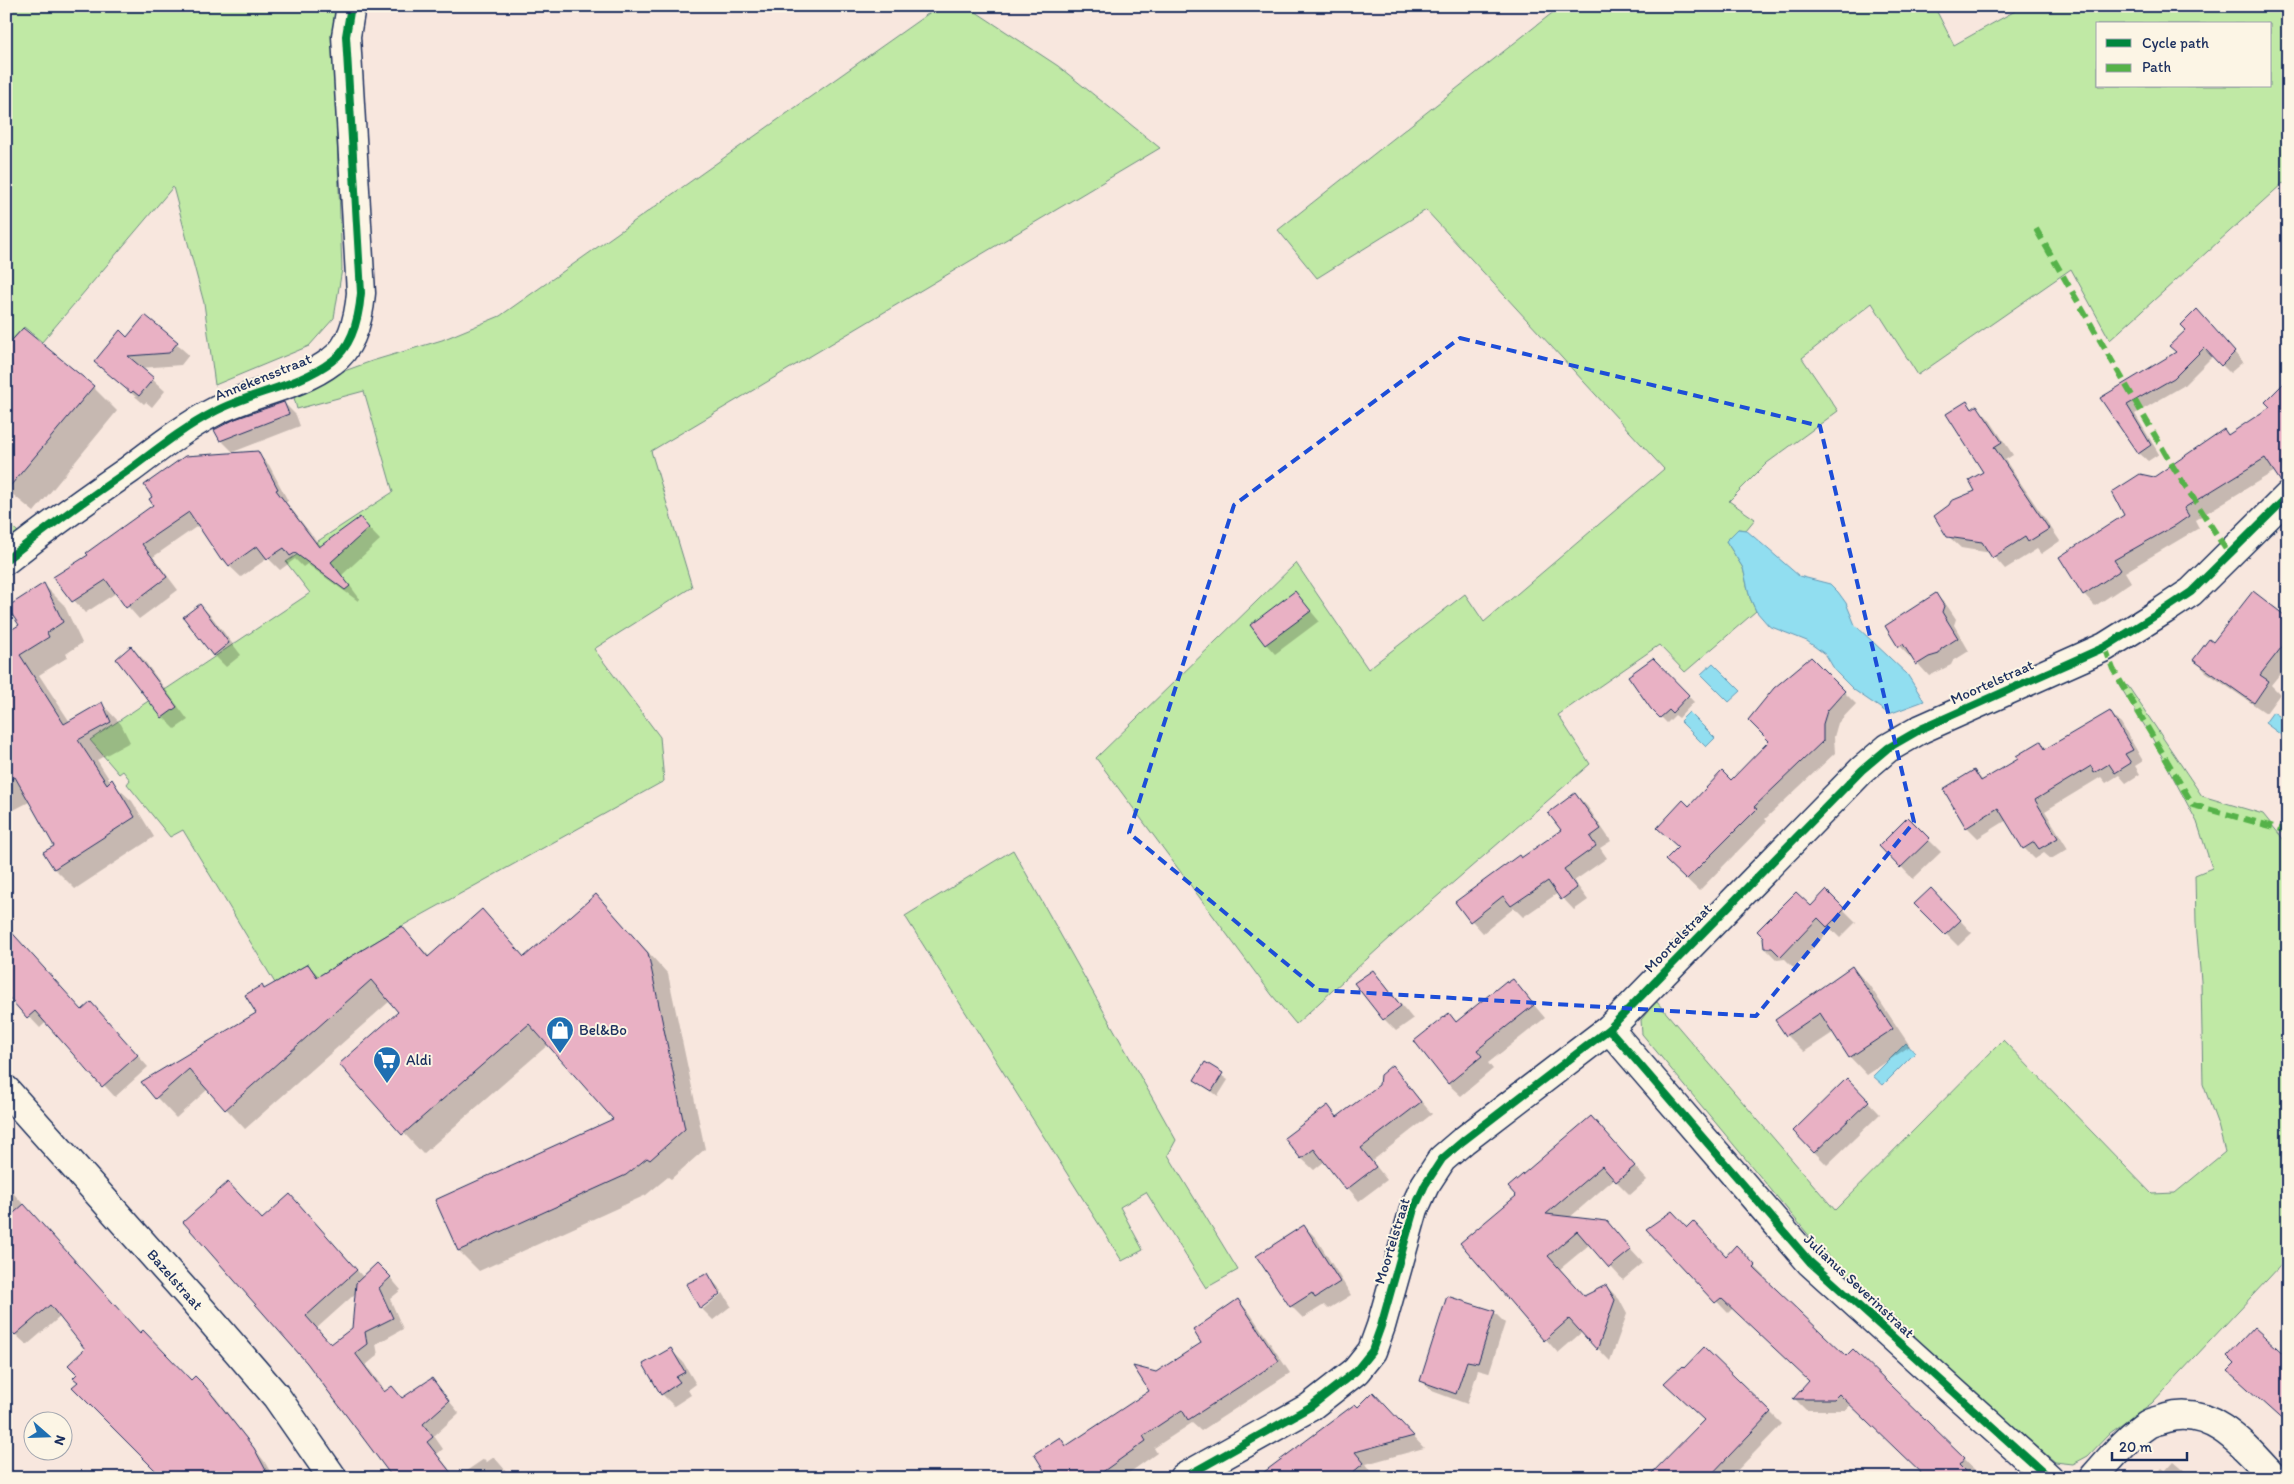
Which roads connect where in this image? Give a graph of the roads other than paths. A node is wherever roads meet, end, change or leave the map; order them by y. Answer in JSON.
{"nodes":[{"id":1,"x":351,"y":6,"type":"edge"},
{"id":2,"x":2288,"y":496,"type":"edge"},
{"id":3,"x":6,"y":560,"type":"edge"},
{"id":4,"x":1609,"y":1029,"type":"junction"},
{"id":5,"x":6,"y":1090,"type":"edge"},
{"id":6,"x":333,"y":1478,"type":"edge"},
{"id":7,"x":1183,"y":1478,"type":"edge"},
{"id":8,"x":2049,"y":1478,"type":"edge"},
{"id":9,"x":2093,"y":1478,"type":"edge"},
{"id":10,"x":2274,"y":1478,"type":"edge"}],
"edges":[{"from":1,"to":3,"type":"street","name":"Annekensstraat"},
{"from":2,"to":4,"type":"street","name":"Moortelstraat"},
{"from":4,"to":7,"type":"street","name":"Moortelstraat"},
{"from":4,"to":8,"type":"street","name":"Julianus Severinstraat"},
{"from":5,"to":6,"type":"street","name":"Bazelstraat"},
{"from":9,"to":10,"type":"street"}]}
